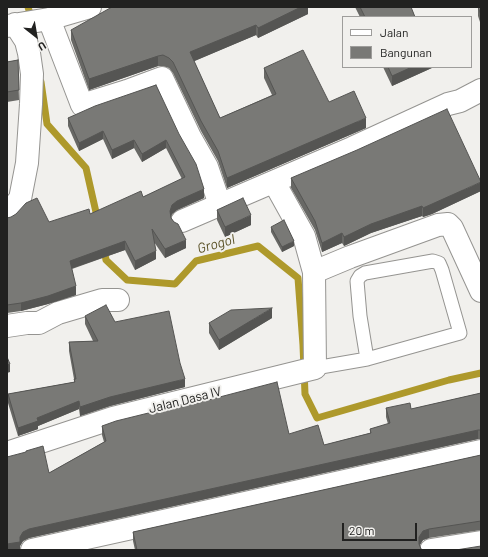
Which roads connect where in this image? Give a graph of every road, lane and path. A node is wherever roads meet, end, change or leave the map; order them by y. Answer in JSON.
{"nodes":[{"id":1,"x":83,"y":9,"type":"edge"},
{"id":2,"x":27,"y":22,"type":"edge"},
{"id":3,"x":481,"y":90,"type":"edge"},
{"id":4,"x":274,"y":182,"type":"junction"},
{"id":5,"x":220,"y":205,"type":"junction"},
{"id":6,"x":7,"y":214,"type":"edge"},
{"id":7,"x":182,"y":221,"type":"dead end"},
{"id":8,"x":314,"y":272,"type":"junction"},
{"id":9,"x":481,"y":291,"type":"edge"},
{"id":10,"x":118,"y":300,"type":"dead end"},
{"id":11,"x":7,"y":326,"type":"edge"},
{"id":12,"x":367,"y":359,"type":"junction"},
{"id":13,"x":313,"y":369,"type":"junction"},
{"id":14,"x":481,"y":451,"type":"edge"},
{"id":15,"x":7,"y":453,"type":"edge"},
{"id":16,"x":481,"y":542,"type":"edge"},
{"id":17,"x":32,"y":550,"type":"edge"},
{"id":18,"x":431,"y":550,"type":"edge"}],
"edges":[{"from":1,"to":2,"type":"street"},
{"from":2,"to":5,"type":"street"},
{"from":2,"to":6,"type":"street"},
{"from":3,"to":4,"type":"street"},
{"from":4,"to":5,"type":"street"},
{"from":4,"to":8,"type":"street"},
{"from":5,"to":7,"type":"street"},
{"from":8,"to":9,"type":"street"},
{"from":8,"to":13,"type":"street"},
{"from":10,"to":11,"type":"street"},
{"from":12,"to":12,"type":"lane","name":"Jalan Dasa IV"},
{"from":12,"to":13,"type":"lane","name":"Jalan Dasa IV"},
{"from":13,"to":15,"type":"street","name":"Jalan Dasa IV"},
{"from":14,"to":17,"type":"street"},
{"from":16,"to":18,"type":"street"}]}
